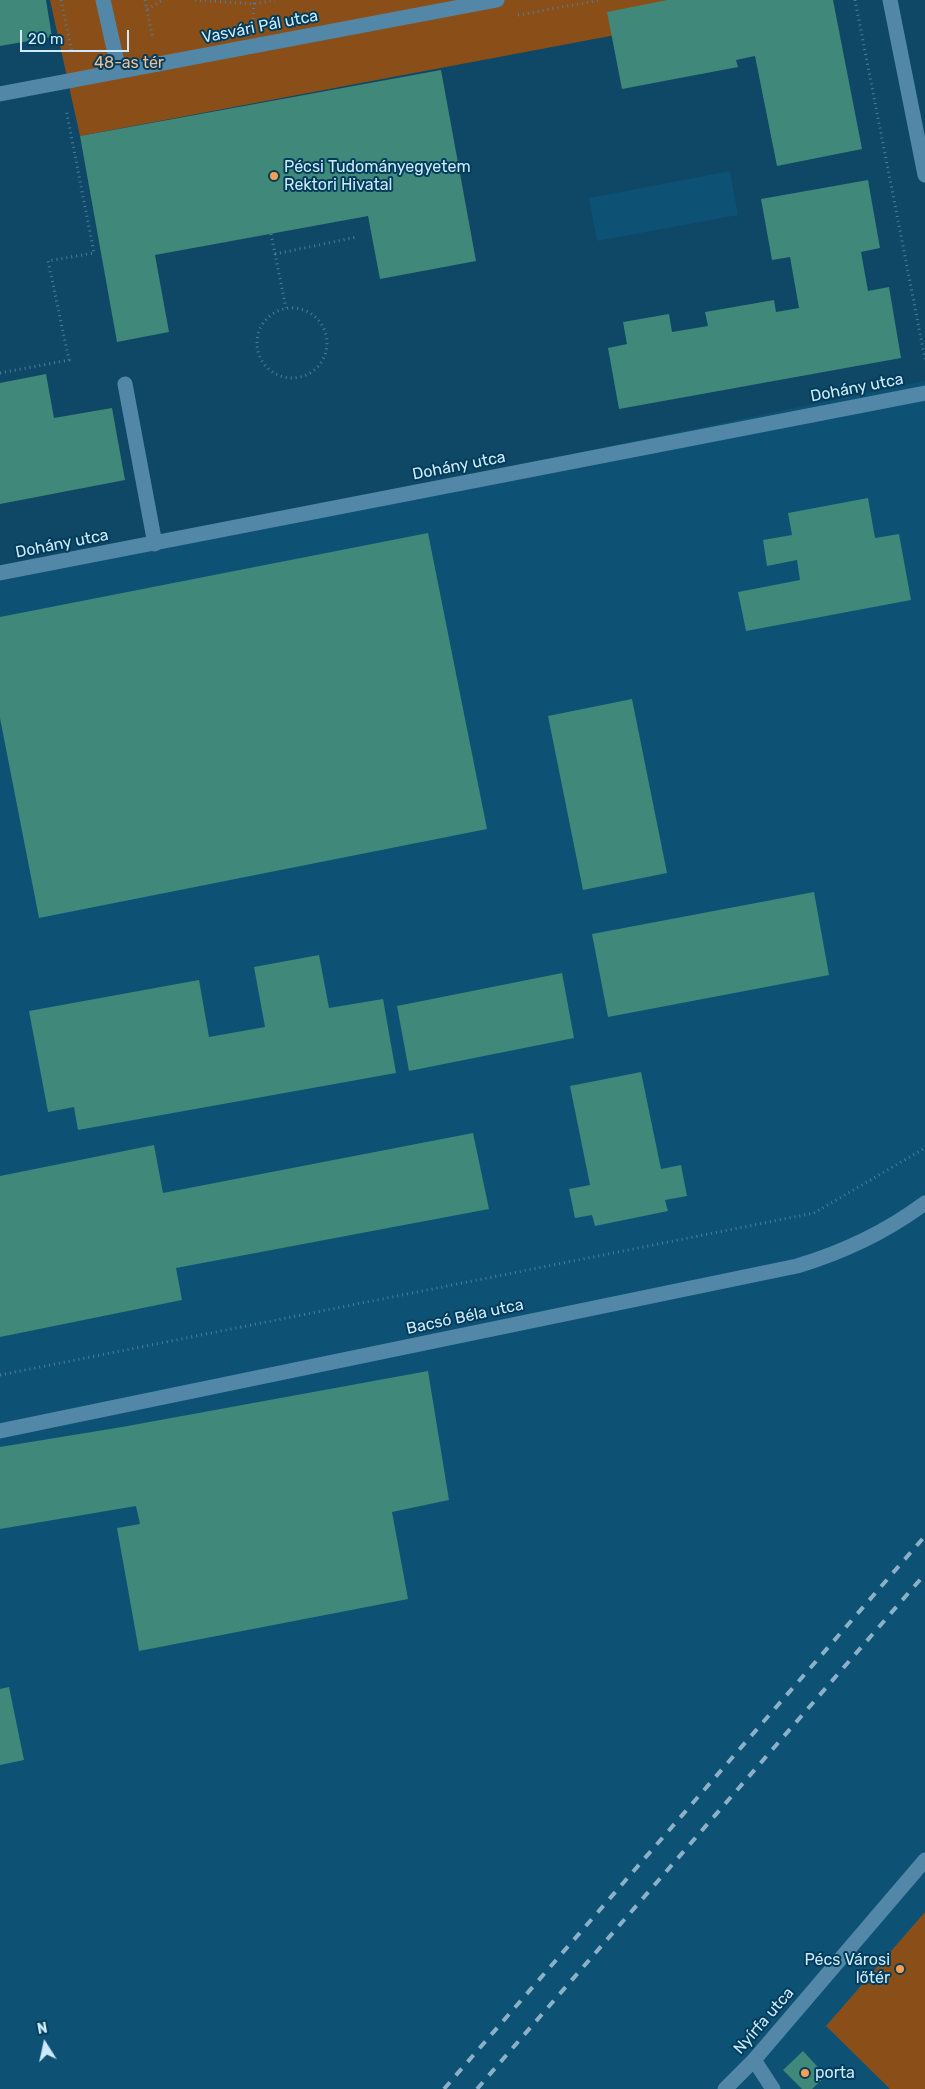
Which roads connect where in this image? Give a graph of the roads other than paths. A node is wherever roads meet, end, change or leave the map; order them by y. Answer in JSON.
{"nodes":[{"id":1,"x":103,"y":0,"type":"edge"},
{"id":2,"x":498,"y":0,"type":"edge"},
{"id":3,"x":890,"y":0,"type":"edge"},
{"id":4,"x":119,"y":72,"type":"junction"},
{"id":5,"x":0,"y":94,"type":"edge"},
{"id":6,"x":925,"y":175,"type":"edge"},
{"id":7,"x":125,"y":384,"type":"dead end"},
{"id":8,"x":925,"y":393,"type":"edge"},
{"id":9,"x":155,"y":544,"type":"junction"},
{"id":10,"x":0,"y":573,"type":"edge"},
{"id":11,"x":925,"y":1203,"type":"edge"},
{"id":12,"x":0,"y":1431,"type":"edge"},
{"id":13,"x":925,"y":1860,"type":"edge"},
{"id":14,"x":754,"y":2060,"type":"junction"},
{"id":15,"x":724,"y":2089,"type":"edge"},
{"id":16,"x":773,"y":2089,"type":"edge"}],
"edges":[{"from":1,"to":4,"type":"street"},
{"from":2,"to":4,"type":"street","name":"Vasvári Pál utca"},
{"from":3,"to":6,"type":"street"},
{"from":4,"to":5,"type":"street","name":"Vasvári Pál utca"},
{"from":7,"to":9,"type":"street"},
{"from":8,"to":9,"type":"street","name":"Dohány utca"},
{"from":9,"to":10,"type":"street","name":"Dohány utca"},
{"from":11,"to":12,"type":"street","name":"Bacsó Béla utca"},
{"from":13,"to":14,"type":"street","name":"Nyírfa utca"},
{"from":14,"to":15,"type":"street","name":"Nyírfa utca"},
{"from":14,"to":16,"type":"street"}]}
